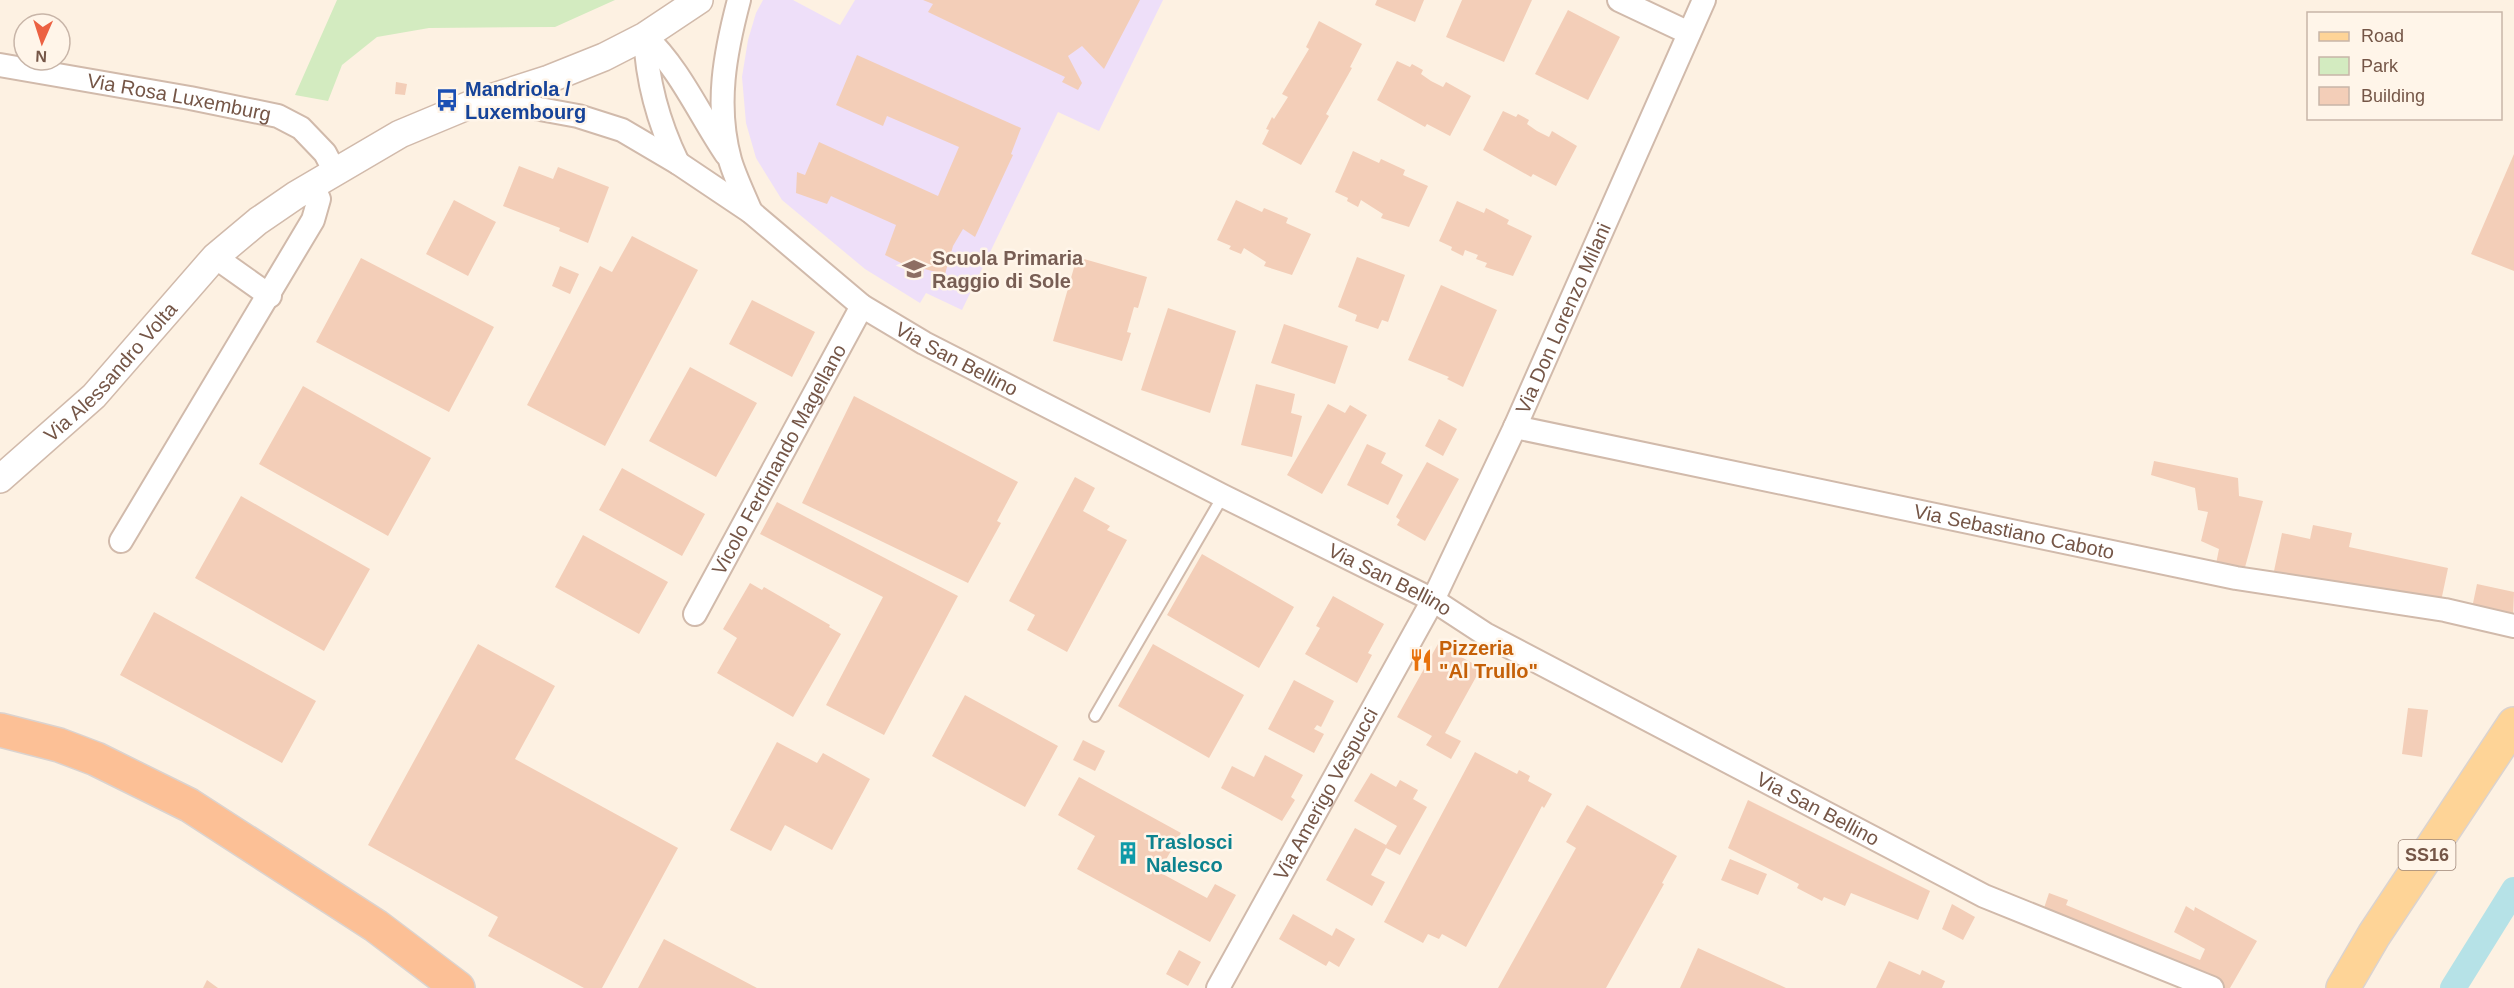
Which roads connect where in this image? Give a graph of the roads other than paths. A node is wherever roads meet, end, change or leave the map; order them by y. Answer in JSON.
{"nodes":[{"id":1,"x":699,"y":0,"type":"edge"},
{"id":2,"x":739,"y":0,"type":"edge"},
{"id":3,"x":1619,"y":0,"type":"edge"},
{"id":4,"x":1704,"y":0,"type":"edge"},
{"id":5,"x":1689,"y":33,"type":"junction"},
{"id":6,"x":645,"y":36,"type":"junction"},
{"id":7,"x":0,"y":65,"type":"edge"},
{"id":8,"x":472,"y":104,"type":"junction"},
{"id":9,"x":730,"y":160,"type":"junction"},
{"id":10,"x":678,"y":163,"type":"junction"},
{"id":11,"x":324,"y":178,"type":"junction"},
{"id":12,"x":751,"y":212,"type":"junction"},
{"id":13,"x":215,"y":257,"type":"junction"},
{"id":14,"x":270,"y":296,"type":"junction"},
{"id":15,"x":862,"y":306,"type":"junction"},
{"id":16,"x":1515,"y":427,"type":"junction"},
{"id":17,"x":0,"y":479,"type":"edge"},
{"id":18,"x":1223,"y":496,"type":"junction"},
{"id":19,"x":122,"y":541,"type":"dead end"},
{"id":20,"x":1433,"y":600,"type":"junction"},
{"id":21,"x":695,"y":615,"type":"dead end"},
{"id":22,"x":2514,"y":626,"type":"edge"},
{"id":23,"x":1095,"y":716,"type":"dead end"},
{"id":24,"x":2514,"y":724,"type":"edge"},
{"id":25,"x":0,"y":730,"type":"edge"},
{"id":26,"x":0,"y":748,"type":"edge"},
{"id":27,"x":455,"y":986,"type":"edge"},
{"id":28,"x":1218,"y":988,"type":"edge"},
{"id":29,"x":2212,"y":988,"type":"edge"},
{"id":30,"x":2343,"y":988,"type":"edge"}],
"edges":[{"from":1,"to":6,"type":"street"},
{"from":2,"to":9,"type":"street","name":"Via San Bellino"},
{"from":3,"to":5,"type":"street"},
{"from":4,"to":5,"type":"street","name":"Via Don Lorenzo Milani"},
{"from":5,"to":16,"type":"street","name":"Via Don Lorenzo Milani"},
{"from":6,"to":8,"type":"street"},
{"from":6,"to":9,"type":"street","name":"Via San Bellino"},
{"from":6,"to":10,"type":"street"},
{"from":7,"to":11,"type":"street","name":"Via Rosa Luxemburg"},
{"from":8,"to":10,"type":"street","name":"Via San Bellino"},
{"from":8,"to":11,"type":"street","name":"Via Alessandro Volta"},
{"from":9,"to":12,"type":"street","name":"Via San Bellino"},
{"from":10,"to":12,"type":"street","name":"Via San Bellino"},
{"from":11,"to":13,"type":"street","name":"Via Alessandro Volta"},
{"from":11,"to":14,"type":"street"},
{"from":12,"to":15,"type":"street","name":"Via San Bellino"},
{"from":13,"to":14,"type":"street"},
{"from":13,"to":17,"type":"street","name":"Via Alessandro Volta"},
{"from":14,"to":19,"type":"street"},
{"from":15,"to":18,"type":"street","name":"Via San Bellino"},
{"from":15,"to":21,"type":"street","name":"Vicolo Ferdinando Magellano"},
{"from":16,"to":20,"type":"street","name":"Via Don Lorenzo Milani"},
{"from":16,"to":22,"type":"street","name":"Via Sebastiano Caboto"},
{"from":18,"to":20,"type":"street","name":"Via San Bellino"},
{"from":18,"to":23,"type":"lane"},
{"from":20,"to":28,"type":"street","name":"Via Amerigo Vespucci"},
{"from":20,"to":29,"type":"street","name":"Via San Bellino"},
{"from":24,"to":30,"type":"main road","number":"SS16"},
{"from":25,"to":27,"type":"highway"},
{"from":26,"to":27,"type":"highway"}]}
